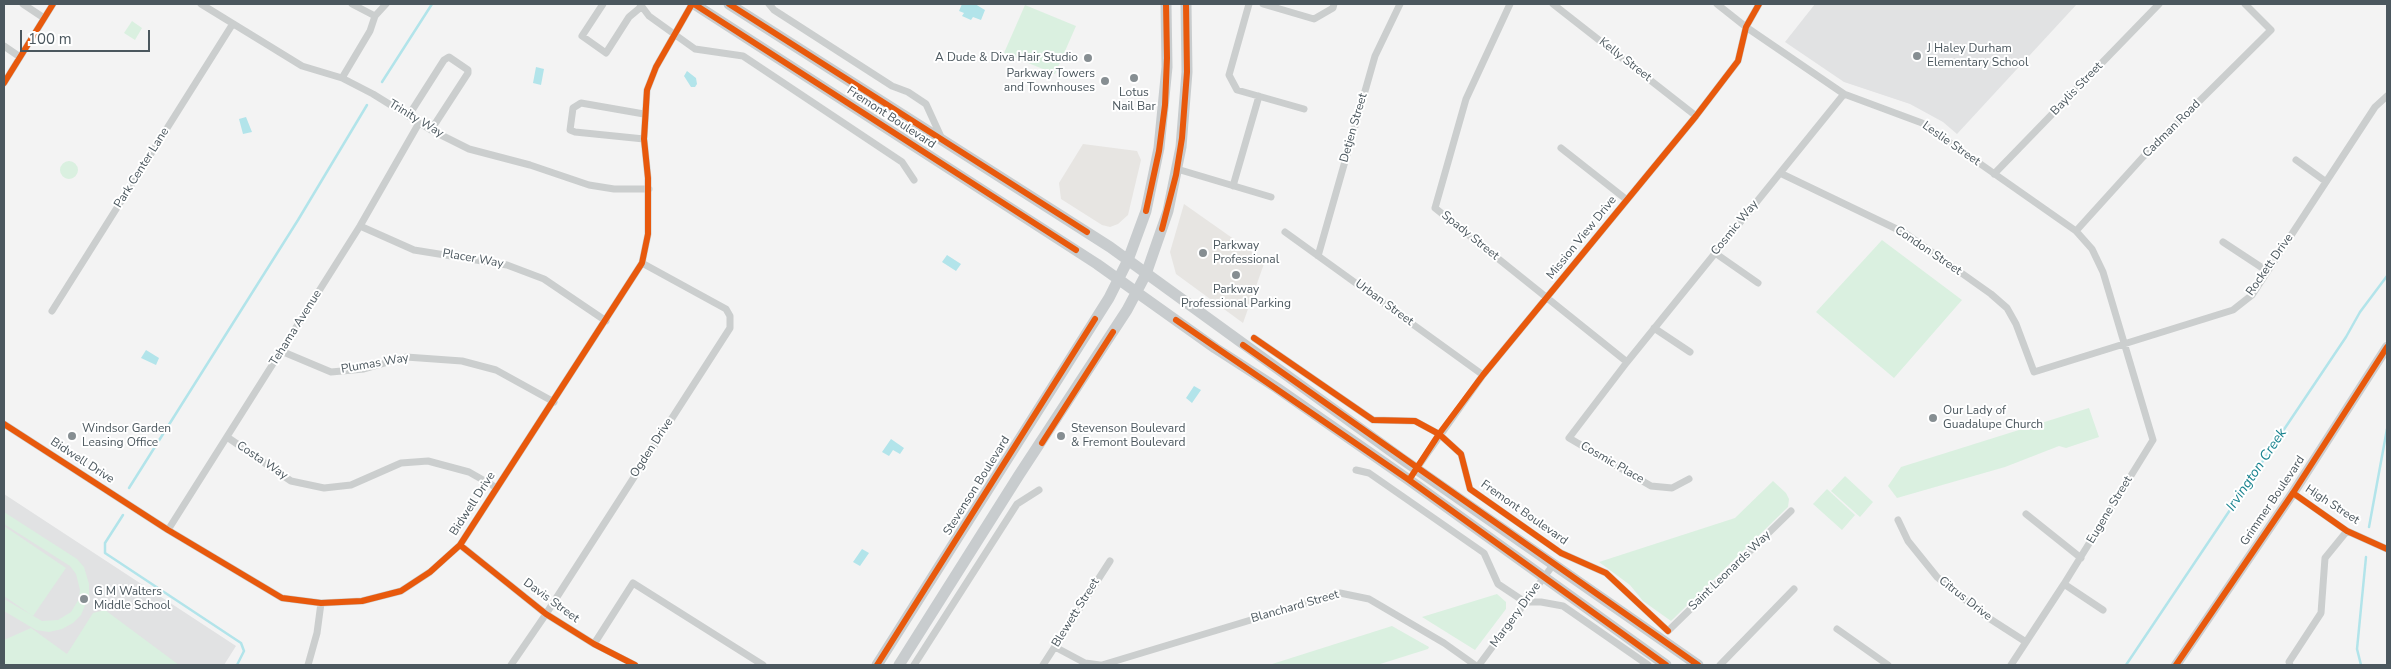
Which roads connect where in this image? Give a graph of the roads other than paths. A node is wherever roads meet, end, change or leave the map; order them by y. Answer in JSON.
{"nodes":[{"id":1,"x":23,"y":4,"type":"edge"},
{"id":2,"x":53,"y":4,"type":"edge"},
{"id":3,"x":200,"y":4,"type":"edge"},
{"id":4,"x":218,"y":4,"type":"edge"},
{"id":5,"x":352,"y":4,"type":"edge"},
{"id":6,"x":386,"y":4,"type":"edge"},
{"id":7,"x":603,"y":4,"type":"edge"},
{"id":8,"x":693,"y":4,"type":"edge"},
{"id":9,"x":729,"y":4,"type":"edge"},
{"id":10,"x":769,"y":4,"type":"edge"},
{"id":11,"x":1166,"y":4,"type":"edge"},
{"id":12,"x":1186,"y":4,"type":"edge"},
{"id":13,"x":1249,"y":4,"type":"edge"},
{"id":14,"x":1262,"y":4,"type":"edge"},
{"id":15,"x":1334,"y":4,"type":"edge"},
{"id":16,"x":1400,"y":4,"type":"edge"},
{"id":17,"x":1510,"y":4,"type":"edge"},
{"id":18,"x":1553,"y":4,"type":"edge"},
{"id":19,"x":1717,"y":4,"type":"edge"},
{"id":20,"x":1759,"y":4,"type":"edge"},
{"id":21,"x":2159,"y":4,"type":"edge"},
{"id":22,"x":2245,"y":4,"type":"edge"},
{"id":23,"x":640,"y":5,"type":"edge"},
{"id":24,"x":213,"y":12,"type":"junction"},
{"id":25,"x":375,"y":16,"type":"junction"},
{"id":26,"x":44,"y":18,"type":"junction"},
{"id":27,"x":232,"y":24,"type":"junction"},
{"id":28,"x":1746,"y":27,"type":"junction"},
{"id":29,"x":674,"y":35,"type":"junction"},
{"id":30,"x":4,"y":46,"type":"edge"},
{"id":31,"x":20,"y":56,"type":"junction"},
{"id":32,"x":342,"y":78,"type":"junction"},
{"id":33,"x":4,"y":83,"type":"edge"},
{"id":34,"x":1844,"y":94,"type":"junction"},
{"id":35,"x":1259,"y":96,"type":"junction"},
{"id":36,"x":2387,"y":96,"type":"edge"},
{"id":37,"x":1304,"y":109,"type":"dead end"},
{"id":38,"x":644,"y":114,"type":"junction"},
{"id":39,"x":409,"y":115,"type":"junction"},
{"id":40,"x":1696,"y":116,"type":"junction"},
{"id":41,"x":419,"y":123,"type":"junction"},
{"id":42,"x":431,"y":130,"type":"junction"},
{"id":43,"x":644,"y":140,"type":"junction"},
{"id":44,"x":943,"y":142,"type":"junction"},
{"id":45,"x":1561,"y":148,"type":"dead end"},
{"id":46,"x":2296,"y":160,"type":"dead end"},
{"id":47,"x":1178,"y":170,"type":"junction"},
{"id":48,"x":1780,"y":173,"type":"junction"},
{"id":49,"x":1994,"y":174,"type":"junction"},
{"id":50,"x":914,"y":180,"type":"dead end"},
{"id":51,"x":2325,"y":181,"type":"junction"},
{"id":52,"x":1233,"y":186,"type":"junction"},
{"id":53,"x":648,"y":189,"type":"junction"},
{"id":54,"x":1271,"y":197,"type":"dead end"},
{"id":55,"x":1627,"y":200,"type":"junction"},
{"id":56,"x":360,"y":226,"type":"junction"},
{"id":57,"x":2076,"y":231,"type":"junction"},
{"id":58,"x":1285,"y":232,"type":"dead end"},
{"id":59,"x":2224,"y":242,"type":"dead end"},
{"id":60,"x":1715,"y":252,"type":"junction"},
{"id":61,"x":1318,"y":256,"type":"junction"},
{"id":62,"x":1128,"y":260,"type":"junction"},
{"id":63,"x":642,"y":263,"type":"junction"},
{"id":64,"x":2268,"y":271,"type":"junction"},
{"id":65,"x":1146,"y":274,"type":"junction"},
{"id":66,"x":1119,"y":280,"type":"junction"},
{"id":67,"x":1758,"y":283,"type":"dead end"},
{"id":68,"x":1137,"y":293,"type":"junction"},
{"id":69,"x":1547,"y":299,"type":"junction"},
{"id":70,"x":52,"y":311,"type":"dead end"},
{"id":71,"x":606,"y":321,"type":"junction"},
{"id":72,"x":1654,"y":328,"type":"junction"},
{"id":73,"x":1254,"y":338,"type":"dead end"},
{"id":74,"x":2124,"y":342,"type":"junction"},
{"id":75,"x":2387,"y":347,"type":"edge"},
{"id":76,"x":281,"y":351,"type":"junction"},
{"id":77,"x":1690,"y":352,"type":"dead end"},
{"id":78,"x":1627,"y":362,"type":"junction"},
{"id":79,"x":2034,"y":372,"type":"joint"},
{"id":80,"x":1483,"y":375,"type":"junction"},
{"id":81,"x":554,"y":402,"type":"junction"},
{"id":82,"x":4,"y":424,"type":"edge"},
{"id":83,"x":1439,"y":434,"type":"junction"},
{"id":84,"x":227,"y":437,"type":"junction"},
{"id":85,"x":1417,"y":468,"type":"junction"},
{"id":86,"x":1356,"y":470,"type":"dead end"},
{"id":87,"x":1690,"y":479,"type":"dead end"},
{"id":88,"x":1409,"y":480,"type":"junction"},
{"id":89,"x":497,"y":488,"type":"junction"},
{"id":90,"x":1039,"y":490,"type":"dead end"},
{"id":91,"x":2293,"y":493,"type":"junction"},
{"id":92,"x":1791,"y":511,"type":"dead end"},
{"id":93,"x":2026,"y":514,"type":"dead end"},
{"id":94,"x":1898,"y":520,"type":"dead end"},
{"id":95,"x":168,"y":530,"type":"junction"},
{"id":96,"x":2347,"y":531,"type":"junction"},
{"id":97,"x":460,"y":546,"type":"junction"},
{"id":98,"x":2387,"y":549,"type":"edge"},
{"id":99,"x":2081,"y":558,"type":"junction"},
{"id":100,"x":1110,"y":561,"type":"dead end"},
{"id":101,"x":1553,"y":565,"type":"junction"},
{"id":102,"x":1543,"y":578,"type":"junction"},
{"id":103,"x":2064,"y":584,"type":"junction"},
{"id":104,"x":1794,"y":589,"type":"dead end"},
{"id":105,"x":1526,"y":602,"type":"junction"},
{"id":106,"x":321,"y":603,"type":"junction"},
{"id":107,"x":2103,"y":610,"type":"dead end"},
{"id":108,"x":546,"y":614,"type":"junction"},
{"id":109,"x":1836,"y":629,"type":"dead end"},
{"id":110,"x":1668,"y":631,"type":"joint"},
{"id":111,"x":2026,"y":642,"type":"junction"},
{"id":112,"x":594,"y":644,"type":"junction"},
{"id":113,"x":1055,"y":647,"type":"junction"},
{"id":114,"x":308,"y":665,"type":"edge"},
{"id":115,"x":510,"y":665,"type":"edge"},
{"id":116,"x":635,"y":665,"type":"edge"},
{"id":117,"x":764,"y":665,"type":"edge"},
{"id":118,"x":876,"y":665,"type":"edge"},
{"id":119,"x":899,"y":665,"type":"edge"},
{"id":120,"x":914,"y":665,"type":"edge"},
{"id":121,"x":1043,"y":665,"type":"edge"},
{"id":122,"x":1101,"y":665,"type":"edge"},
{"id":123,"x":1475,"y":665,"type":"edge"},
{"id":124,"x":1479,"y":665,"type":"edge"},
{"id":125,"x":1648,"y":665,"type":"edge"},
{"id":126,"x":1666,"y":665,"type":"edge"},
{"id":127,"x":1698,"y":665,"type":"edge"},
{"id":128,"x":1720,"y":665,"type":"edge"},
{"id":129,"x":1888,"y":665,"type":"edge"},
{"id":130,"x":2011,"y":665,"type":"edge"},
{"id":131,"x":2177,"y":665,"type":"edge"},
{"id":132,"x":2290,"y":665,"type":"edge"}],
"edges":[{"from":1,"to":26,"type":"street"},
{"from":2,"to":26,"type":"street"},
{"from":3,"to":24,"type":"street","name":"Trinity Way"},
{"from":4,"to":24,"type":"street"},
{"from":5,"to":25,"type":"street"},
{"from":6,"to":25,"type":"street"},
{"from":7,"to":23,"type":"street"},
{"from":8,"to":29,"type":"street","name":"Bidwell Drive"},
{"from":8,"to":66,"type":"main road","name":"Fremont Boulevard"},
{"from":9,"to":44,"type":"main road","name":"Fremont Boulevard"},
{"from":10,"to":44,"type":"street","name":"Fremont Boulevard"},
{"from":11,"to":62,"type":"main road","name":"Stevenson Boulevard"},
{"from":12,"to":47,"type":"main road"},
{"from":13,"to":35,"type":"street"},
{"from":14,"to":15,"type":"street"},
{"from":16,"to":61,"type":"street","name":"Detjen Street"},
{"from":17,"to":69,"type":"street","name":"Spady Street"},
{"from":18,"to":40,"type":"street","name":"Kelly Street"},
{"from":19,"to":28,"type":"street","name":"Leslie Street"},
{"from":20,"to":28,"type":"street","name":"Mission View Drive"},
{"from":21,"to":49,"type":"street","name":"Baylis Street"},
{"from":22,"to":57,"type":"street","name":"Cadman Road"},
{"from":23,"to":29,"type":"street"},
{"from":24,"to":27,"type":"street","name":"Trinity Way"},
{"from":25,"to":32,"type":"street"},
{"from":26,"to":31,"type":"street"},
{"from":27,"to":32,"type":"street","name":"Trinity Way"},
{"from":27,"to":70,"type":"street","name":"Park Center Lane"},
{"from":28,"to":34,"type":"street","name":"Leslie Street"},
{"from":28,"to":40,"type":"street","name":"Mission View Drive"},
{"from":29,"to":38,"type":"street","name":"Bidwell Drive"},
{"from":29,"to":50,"type":"street"},
{"from":30,"to":31,"type":"street"},
{"from":31,"to":33,"type":"street"},
{"from":32,"to":39,"type":"street","name":"Trinity Way"},
{"from":34,"to":48,"type":"street","name":"Cosmic Way"},
{"from":34,"to":49,"type":"street","name":"Leslie Street"},
{"from":35,"to":37,"type":"street"},
{"from":35,"to":52,"type":"street"},
{"from":36,"to":51,"type":"street","name":"Rockett Drive"},
{"from":38,"to":43,"type":"street","name":"Bidwell Drive"},
{"from":38,"to":43,"type":"street"},
{"from":39,"to":41,"type":"street","name":"Trinity Way"},
{"from":39,"to":42,"type":"street"},
{"from":40,"to":55,"type":"street","name":"Mission View Drive"},
{"from":41,"to":42,"type":"street","name":"Trinity Way"},
{"from":41,"to":56,"type":"street","name":"Tehama Avenue"},
{"from":42,"to":53,"type":"street","name":"Trinity Way"},
{"from":43,"to":53,"type":"street","name":"Bidwell Drive"},
{"from":44,"to":62,"type":"main road","name":"Fremont Boulevard"},
{"from":45,"to":55,"type":"street"},
{"from":46,"to":51,"type":"street"},
{"from":47,"to":52,"type":"street"},
{"from":47,"to":65,"type":"main road"},
{"from":48,"to":60,"type":"street","name":"Cosmic Way"},
{"from":48,"to":79,"type":"street","name":"Condon Street"},
{"from":49,"to":57,"type":"street","name":"Leslie Street"},
{"from":51,"to":64,"type":"street","name":"Rockett Drive"},
{"from":52,"to":54,"type":"street"},
{"from":53,"to":63,"type":"street","name":"Bidwell Drive"},
{"from":55,"to":69,"type":"street","name":"Mission View Drive"},
{"from":56,"to":71,"type":"street","name":"Placer Way"},
{"from":56,"to":76,"type":"street","name":"Tehama Avenue"},
{"from":57,"to":74,"type":"street","name":"Leslie Street"},
{"from":58,"to":61,"type":"street","name":"Urban Street"},
{"from":59,"to":64,"type":"street"},
{"from":60,"to":67,"type":"street"},
{"from":60,"to":72,"type":"street","name":"Cosmic Way"},
{"from":61,"to":80,"type":"street","name":"Urban Street"},
{"from":62,"to":65,"type":"main road","name":"Fremont Boulevard"},
{"from":62,"to":66,"type":"main road","name":"Stevenson Boulevard"},
{"from":63,"to":71,"type":"street","name":"Bidwell Drive"},
{"from":63,"to":108,"type":"street","name":"Ogden Drive"},
{"from":64,"to":74,"type":"street","name":"Rockett Drive"},
{"from":65,"to":68,"type":"main road"},
{"from":65,"to":85,"type":"main road","name":"Fremont Boulevard"},
{"from":66,"to":68,"type":"main road","name":"Fremont Boulevard"},
{"from":66,"to":118,"type":"main road","name":"Stevenson Boulevard"},
{"from":68,"to":88,"type":"main road","name":"Fremont Boulevard"},
{"from":68,"to":119,"type":"main road"},
{"from":69,"to":78,"type":"street","name":"Spady Street"},
{"from":69,"to":80,"type":"street","name":"Mission View Drive"},
{"from":71,"to":81,"type":"street","name":"Bidwell Drive"},
{"from":72,"to":77,"type":"street"},
{"from":72,"to":78,"type":"street","name":"Cosmic Way"},
{"from":73,"to":83,"type":"street","name":"Fremont Boulevard"},
{"from":74,"to":79,"type":"street","name":"Rockett Drive"},
{"from":74,"to":99,"type":"street","name":"Eugene Street"},
{"from":75,"to":91,"type":"street","name":"Grimmer Boulevard"},
{"from":76,"to":81,"type":"street","name":"Plumas Way"},
{"from":76,"to":84,"type":"street","name":"Tehama Avenue"},
{"from":78,"to":87,"type":"street","name":"Cosmic Place"},
{"from":80,"to":83,"type":"street","name":"Mission View Drive"},
{"from":81,"to":89,"type":"street","name":"Bidwell Drive"},
{"from":82,"to":95,"type":"street","name":"Bidwell Drive"},
{"from":83,"to":85,"type":"street","name":"Mission View Drive"},
{"from":83,"to":110,"type":"street","name":"Fremont Boulevard"},
{"from":84,"to":89,"type":"street","name":"Costa Way"},
{"from":84,"to":95,"type":"street","name":"Tehama Avenue"},
{"from":85,"to":88,"type":"main road","name":"Mission View Drive"},
{"from":85,"to":101,"type":"main road","name":"Fremont Boulevard"},
{"from":86,"to":105,"type":"street"},
{"from":88,"to":102,"type":"main road","name":"Fremont Boulevard"},
{"from":89,"to":97,"type":"street","name":"Bidwell Drive"},
{"from":90,"to":120,"type":"street"},
{"from":91,"to":96,"type":"street","name":"High Street"},
{"from":91,"to":131,"type":"street","name":"Grimmer Boulevard"},
{"from":92,"to":110,"type":"street","name":"Saint Leonards Way"},
{"from":93,"to":99,"type":"street"},
{"from":94,"to":111,"type":"street","name":"Citrus Drive"},
{"from":95,"to":106,"type":"street","name":"Bidwell Drive"},
{"from":96,"to":98,"type":"street","name":"High Street"},
{"from":96,"to":132,"type":"street"},
{"from":97,"to":106,"type":"street","name":"Bidwell Drive"},
{"from":97,"to":108,"type":"street","name":"Davis Street"},
{"from":99,"to":103,"type":"street","name":"Eugene Street"},
{"from":100,"to":113,"type":"street","name":"Blewett Street"},
{"from":101,"to":102,"type":"street","name":"Margery Drive"},
{"from":101,"to":127,"type":"main road","name":"Fremont Boulevard"},
{"from":102,"to":105,"type":"street","name":"Margery Drive"},
{"from":102,"to":126,"type":"main road","name":"Fremont Boulevard"},
{"from":103,"to":107,"type":"street"},
{"from":103,"to":111,"type":"street","name":"Eugene Street"},
{"from":104,"to":128,"type":"street"},
{"from":105,"to":124,"type":"street","name":"Margery Drive"},
{"from":105,"to":125,"type":"street"},
{"from":106,"to":114,"type":"street"},
{"from":108,"to":112,"type":"street","name":"Davis Street"},
{"from":108,"to":115,"type":"street","name":"Ogden Drive"},
{"from":109,"to":129,"type":"street"},
{"from":111,"to":130,"type":"street","name":"Eugene Street"},
{"from":112,"to":116,"type":"street","name":"Davis Street"},
{"from":112,"to":117,"type":"street"},
{"from":113,"to":121,"type":"street","name":"Blewett Street"},
{"from":113,"to":122,"type":"street","name":"Blanchard Street"},
{"from":122,"to":123,"type":"street","name":"Blanchard Street"}]}
